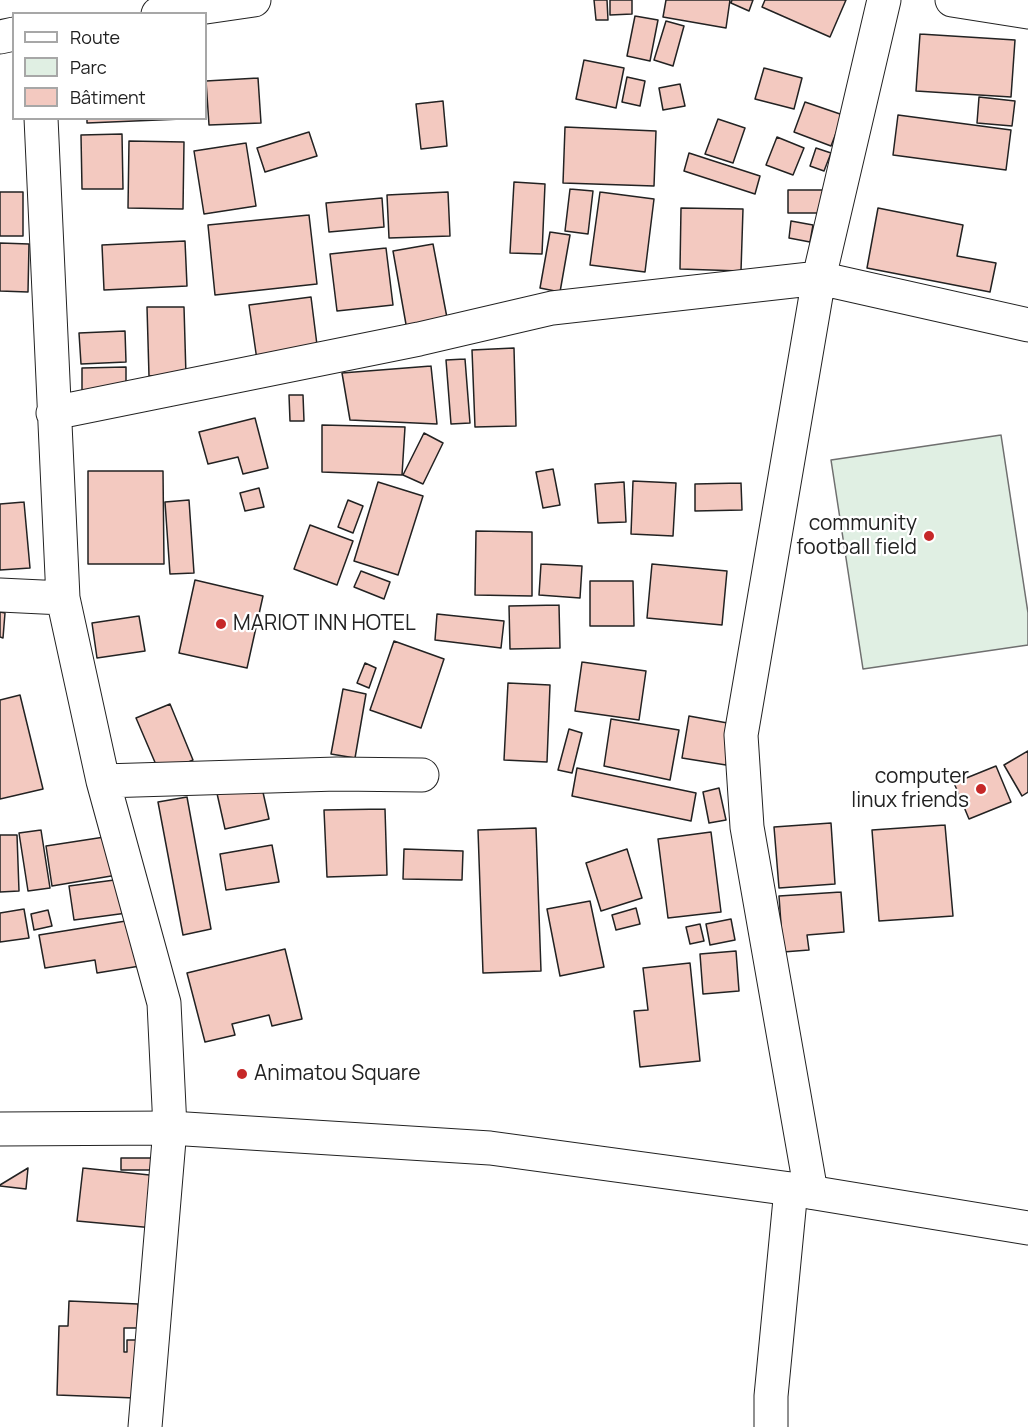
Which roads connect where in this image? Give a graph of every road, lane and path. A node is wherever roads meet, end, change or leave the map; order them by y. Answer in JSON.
{"nodes":[{"id":1,"x":254,"y":0,"type":"edge"},
{"id":2,"x":884,"y":0,"type":"edge"},
{"id":3,"x":952,"y":0,"type":"edge"},
{"id":4,"x":172,"y":12,"type":"edge"},
{"id":5,"x":1028,"y":12,"type":"edge"},
{"id":6,"x":41,"y":120,"type":"edge"},
{"id":7,"x":819,"y":278,"type":"junction"},
{"id":8,"x":1028,"y":325,"type":"edge"},
{"id":9,"x":53,"y":413,"type":"junction"},
{"id":10,"x":0,"y":594,"type":"edge"},
{"id":11,"x":63,"y":598,"type":"junction"},
{"id":12,"x":422,"y":775,"type":"dead end"},
{"id":13,"x":104,"y":781,"type":"junction"},
{"id":14,"x":170,"y":1128,"type":"junction"},
{"id":15,"x":0,"y":1129,"type":"edge"},
{"id":16,"x":801,"y":1190,"type":"junction"},
{"id":17,"x":1028,"y":1228,"type":"edge"},
{"id":18,"x":145,"y":1427,"type":"edge"},
{"id":19,"x":771,"y":1427,"type":"edge"}],
"edges":[{"from":1,"to":4,"type":"main road"},
{"from":2,"to":7,"type":"main road"},
{"from":3,"to":5,"type":"main road"},
{"from":6,"to":9,"type":"main road"},
{"from":7,"to":8,"type":"main road"},
{"from":7,"to":9,"type":"main road"},
{"from":7,"to":16,"type":"main road"},
{"from":9,"to":11,"type":"main road"},
{"from":10,"to":11,"type":"main road"},
{"from":11,"to":13,"type":"main road"},
{"from":12,"to":13,"type":"main road"},
{"from":13,"to":14,"type":"main road"},
{"from":14,"to":15,"type":"main road"},
{"from":14,"to":16,"type":"main road"},
{"from":14,"to":18,"type":"main road"},
{"from":16,"to":17,"type":"main road"},
{"from":16,"to":19,"type":"main road"}]}
